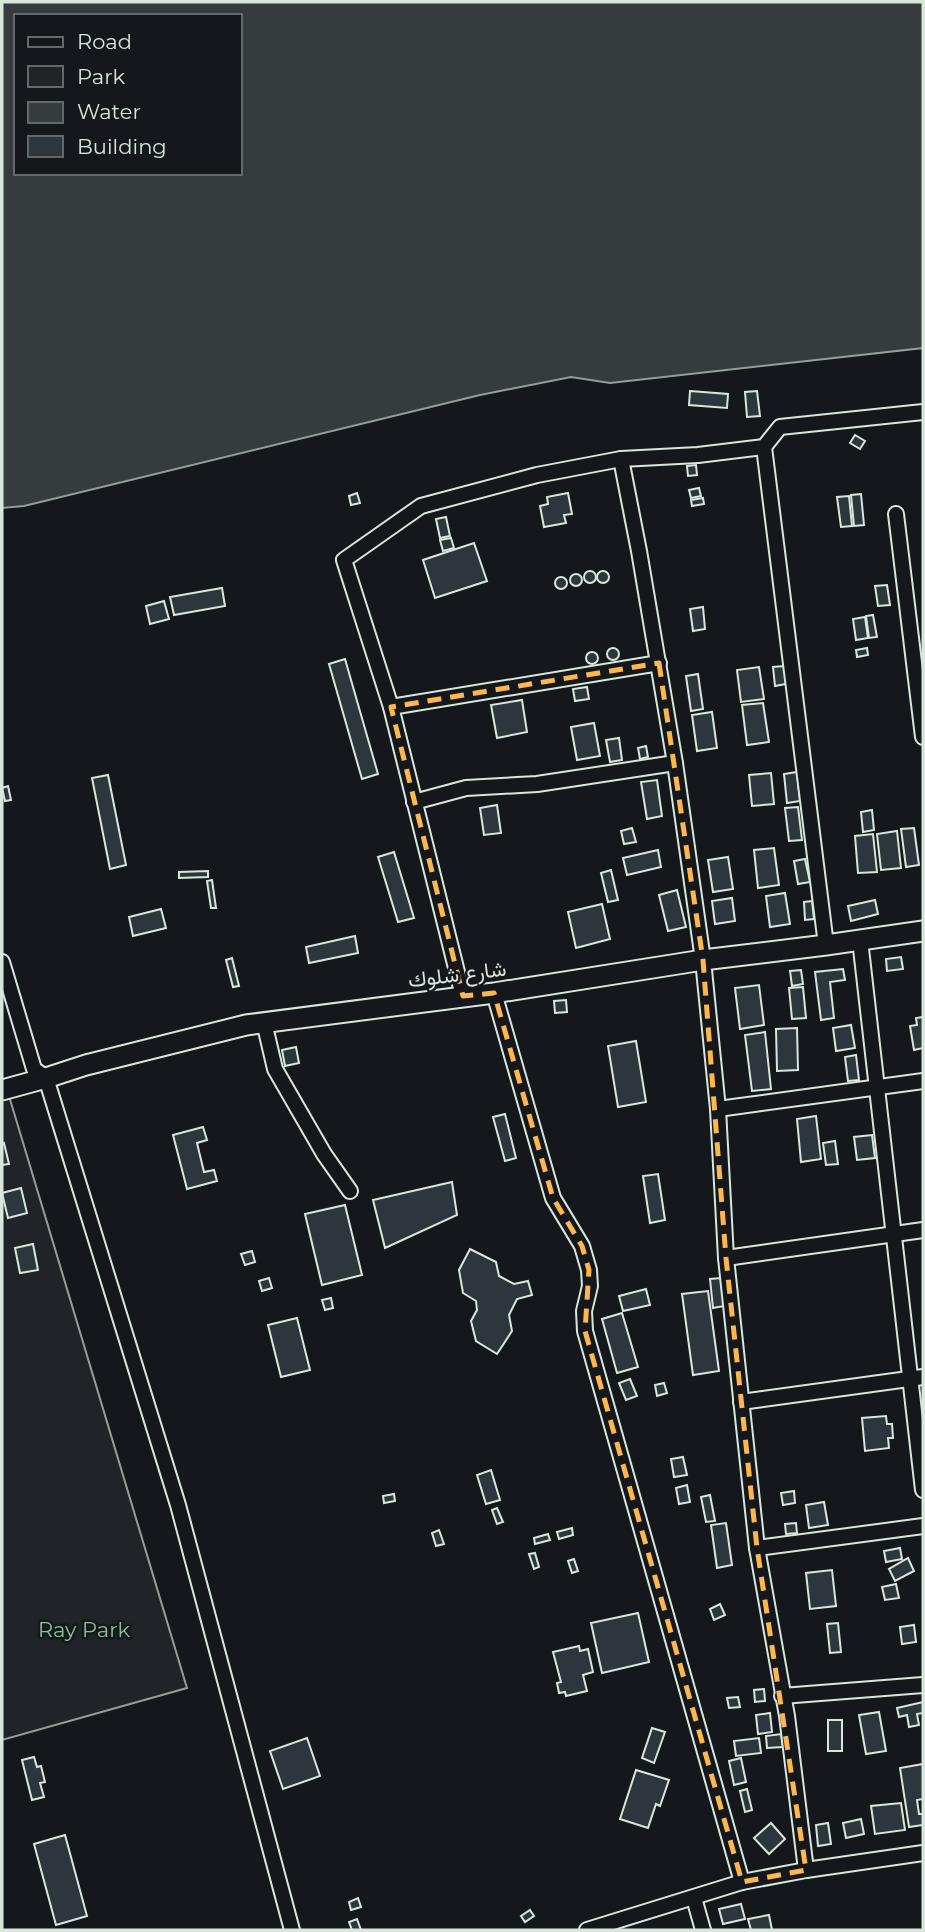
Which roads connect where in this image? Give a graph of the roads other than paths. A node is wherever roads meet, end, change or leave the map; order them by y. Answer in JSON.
{"nodes":[{"id":1,"x":923,"y":412,"type":"edge"},
{"id":2,"x":764,"y":447,"type":"junction"},
{"id":3,"x":621,"y":459,"type":"junction"},
{"id":4,"x":897,"y":514,"type":"dead end"},
{"id":5,"x":659,"y":663,"type":"junction"},
{"id":6,"x":391,"y":707,"type":"junction"},
{"id":7,"x":923,"y":737,"type":"edge"},
{"id":8,"x":675,"y":763,"type":"junction"},
{"id":9,"x":414,"y":802,"type":"junction"},
{"id":10,"x":923,"y":931,"type":"edge"},
{"id":11,"x":860,"y":940,"type":"junction"},
{"id":12,"x":826,"y":945,"type":"junction"},
{"id":13,"x":703,"y":960,"type":"junction"},
{"id":14,"x":2,"y":962,"type":"edge"},
{"id":15,"x":494,"y":993,"type":"junction"},
{"id":16,"x":463,"y":996,"type":"junction"},
{"id":17,"x":264,"y":1022,"type":"junction"},
{"id":18,"x":46,"y":1078,"type":"junction"},
{"id":19,"x":923,"y":1081,"type":"edge"},
{"id":20,"x":876,"y":1088,"type":"junction"},
{"id":21,"x":2,"y":1090,"type":"edge"},
{"id":22,"x":718,"y":1109,"type":"junction"},
{"id":23,"x":350,"y":1191,"type":"dead end"},
{"id":24,"x":923,"y":1230,"type":"edge"},
{"id":25,"x":893,"y":1235,"type":"junction"},
{"id":26,"x":726,"y":1258,"type":"junction"},
{"id":27,"x":917,"y":1378,"type":"edge"},
{"id":28,"x":741,"y":1402,"type":"junction"},
{"id":29,"x":923,"y":1490,"type":"edge"},
{"id":30,"x":923,"y":1526,"type":"edge"},
{"id":31,"x":757,"y":1548,"type":"junction"},
{"id":32,"x":923,"y":1685,"type":"edge"},
{"id":33,"x":782,"y":1696,"type":"junction"},
{"id":34,"x":923,"y":1853,"type":"edge"},
{"id":35,"x":806,"y":1870,"type":"junction"},
{"id":36,"x":742,"y":1882,"type":"junction"},
{"id":37,"x":694,"y":1898,"type":"junction"},
{"id":38,"x":292,"y":1930,"type":"edge"},
{"id":39,"x":587,"y":1930,"type":"edge"},
{"id":40,"x":703,"y":1930,"type":"edge"}],
"edges":[{"from":1,"to":2,"type":"street"},
{"from":2,"to":3,"type":"street"},
{"from":2,"to":12,"type":"street"},
{"from":3,"to":5,"type":"street"},
{"from":3,"to":6,"type":"street"},
{"from":4,"to":7,"type":"street"},
{"from":5,"to":6,"type":"street"},
{"from":5,"to":8,"type":"street"},
{"from":6,"to":9,"type":"street"},
{"from":8,"to":9,"type":"street"},
{"from":8,"to":13,"type":"street"},
{"from":9,"to":16,"type":"street"},
{"from":10,"to":11,"type":"street","name":"شارع شلوك"},
{"from":11,"to":12,"type":"street","name":"شارع شلوك"},
{"from":11,"to":20,"type":"street"},
{"from":12,"to":13,"type":"street","name":"شارع شلوك"},
{"from":13,"to":15,"type":"street","name":"شارع شلوك"},
{"from":13,"to":22,"type":"street"},
{"from":14,"to":18,"type":"street"},
{"from":15,"to":16,"type":"street","name":"شارع شلوك"},
{"from":15,"to":36,"type":"street"},
{"from":16,"to":17,"type":"street","name":"شارع شلوك"},
{"from":17,"to":18,"type":"street","name":"شارع شلوك"},
{"from":17,"to":23,"type":"street"},
{"from":18,"to":21,"type":"street","name":"شارع شلوك"},
{"from":18,"to":38,"type":"street"},
{"from":19,"to":20,"type":"street"},
{"from":20,"to":22,"type":"street"},
{"from":20,"to":25,"type":"street"},
{"from":22,"to":26,"type":"street"},
{"from":24,"to":25,"type":"street"},
{"from":25,"to":26,"type":"street"},
{"from":25,"to":27,"type":"street"},
{"from":26,"to":28,"type":"street"},
{"from":27,"to":28,"type":"street"},
{"from":27,"to":29,"type":"street"},
{"from":28,"to":31,"type":"street"},
{"from":30,"to":31,"type":"street"},
{"from":31,"to":33,"type":"street"},
{"from":32,"to":33,"type":"street"},
{"from":33,"to":35,"type":"street"},
{"from":34,"to":35,"type":"street"},
{"from":35,"to":36,"type":"street"},
{"from":36,"to":37,"type":"street"},
{"from":37,"to":39,"type":"street"},
{"from":37,"to":40,"type":"street"}]}
